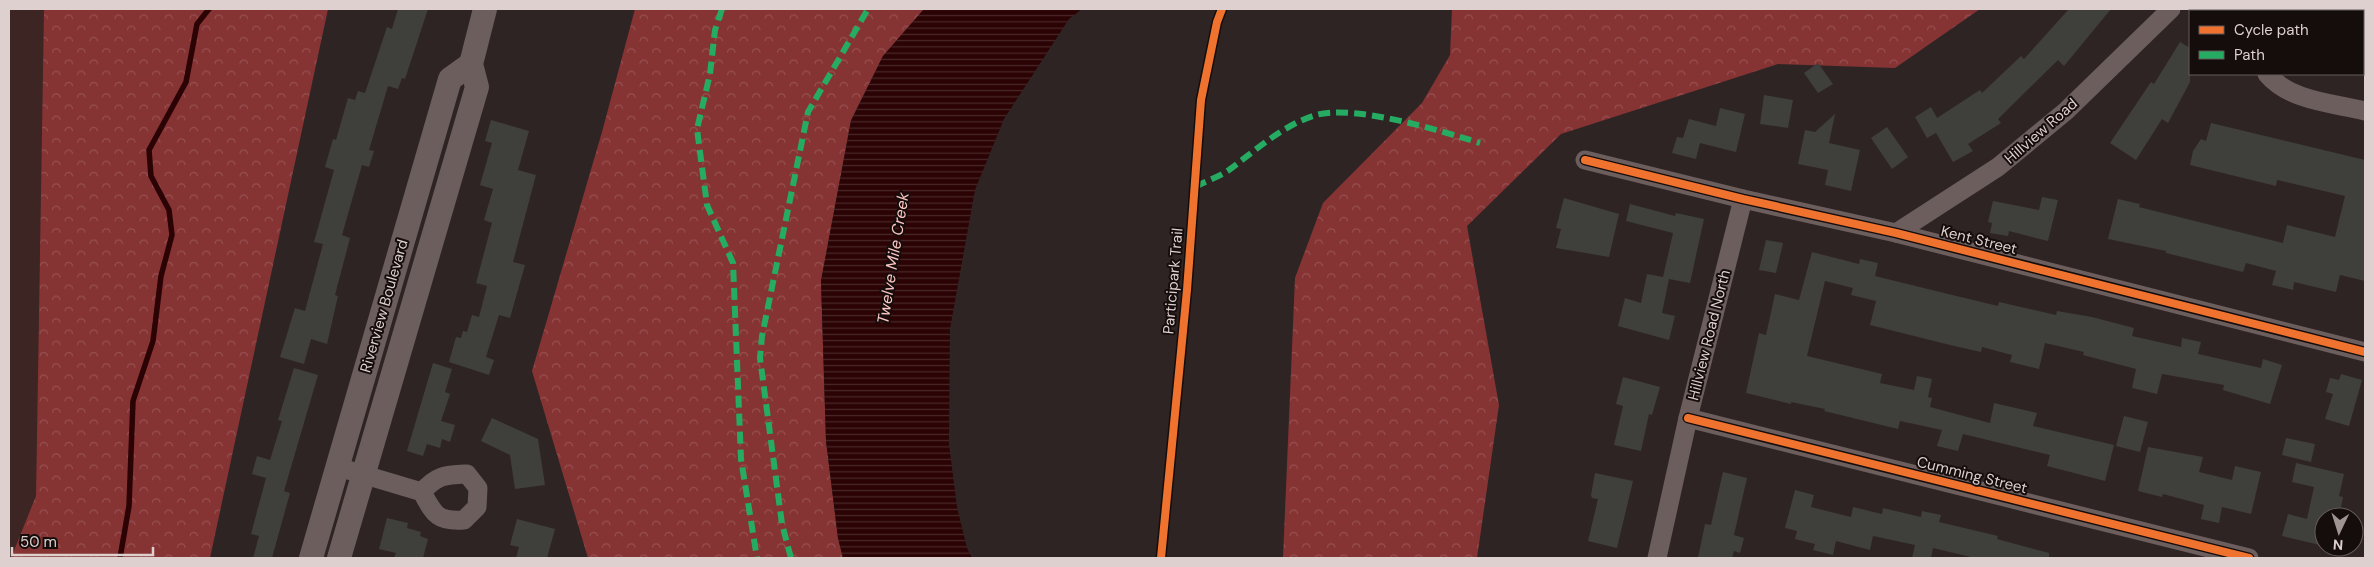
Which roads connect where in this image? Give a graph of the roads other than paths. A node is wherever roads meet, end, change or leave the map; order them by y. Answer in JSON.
{"nodes":[{"id":1,"x":485,"y":9,"type":"edge"},
{"id":2,"x":2171,"y":9,"type":"edge"},
{"id":3,"x":471,"y":64,"type":"junction"},
{"id":4,"x":2268,"y":75,"type":"edge"},
{"id":5,"x":2365,"y":112,"type":"edge"},
{"id":6,"x":1585,"y":160,"type":"dead end"},
{"id":7,"x":1743,"y":200,"type":"junction"},
{"id":8,"x":408,"y":222,"type":"junction"},
{"id":9,"x":436,"y":230,"type":"junction"},
{"id":10,"x":1896,"y":233,"type":"junction"},
{"id":11,"x":2365,"y":352,"type":"edge"},
{"id":12,"x":1688,"y":418,"type":"junction"},
{"id":13,"x":338,"y":468,"type":"junction"},
{"id":14,"x":363,"y":476,"type":"junction"},
{"id":15,"x":422,"y":492,"type":"dead end"},
{"id":16,"x":311,"y":558,"type":"edge"},
{"id":17,"x":339,"y":558,"type":"edge"},
{"id":18,"x":1657,"y":558,"type":"edge"},
{"id":19,"x":2249,"y":558,"type":"edge"}],
"edges":[{"from":1,"to":3,"type":"street","name":"Riverview Boulevard"},
{"from":2,"to":10,"type":"street","name":"Hillview Road"},
{"from":3,"to":8,"type":"street","name":"Riverview Boulevard"},
{"from":3,"to":9,"type":"street","name":"Riverview Boulevard"},
{"from":4,"to":5,"type":"street"},
{"from":6,"to":7,"type":"street","name":"Kent Street"},
{"from":7,"to":10,"type":"street","name":"Kent Street"},
{"from":7,"to":12,"type":"street","name":"Hillview Road North"},
{"from":8,"to":9,"type":"street"},
{"from":8,"to":13,"type":"street","name":"Riverview Boulevard"},
{"from":9,"to":14,"type":"street","name":"Riverview Boulevard"},
{"from":10,"to":11,"type":"street","name":"Kent Street"},
{"from":12,"to":18,"type":"street","name":"Hillview Road North"},
{"from":12,"to":19,"type":"street","name":"Cumming Street"},
{"from":13,"to":14,"type":"street"},
{"from":13,"to":16,"type":"street","name":"Riverview Boulevard"},
{"from":14,"to":15,"type":"street"},
{"from":14,"to":17,"type":"street","name":"Riverview Boulevard"}]}
